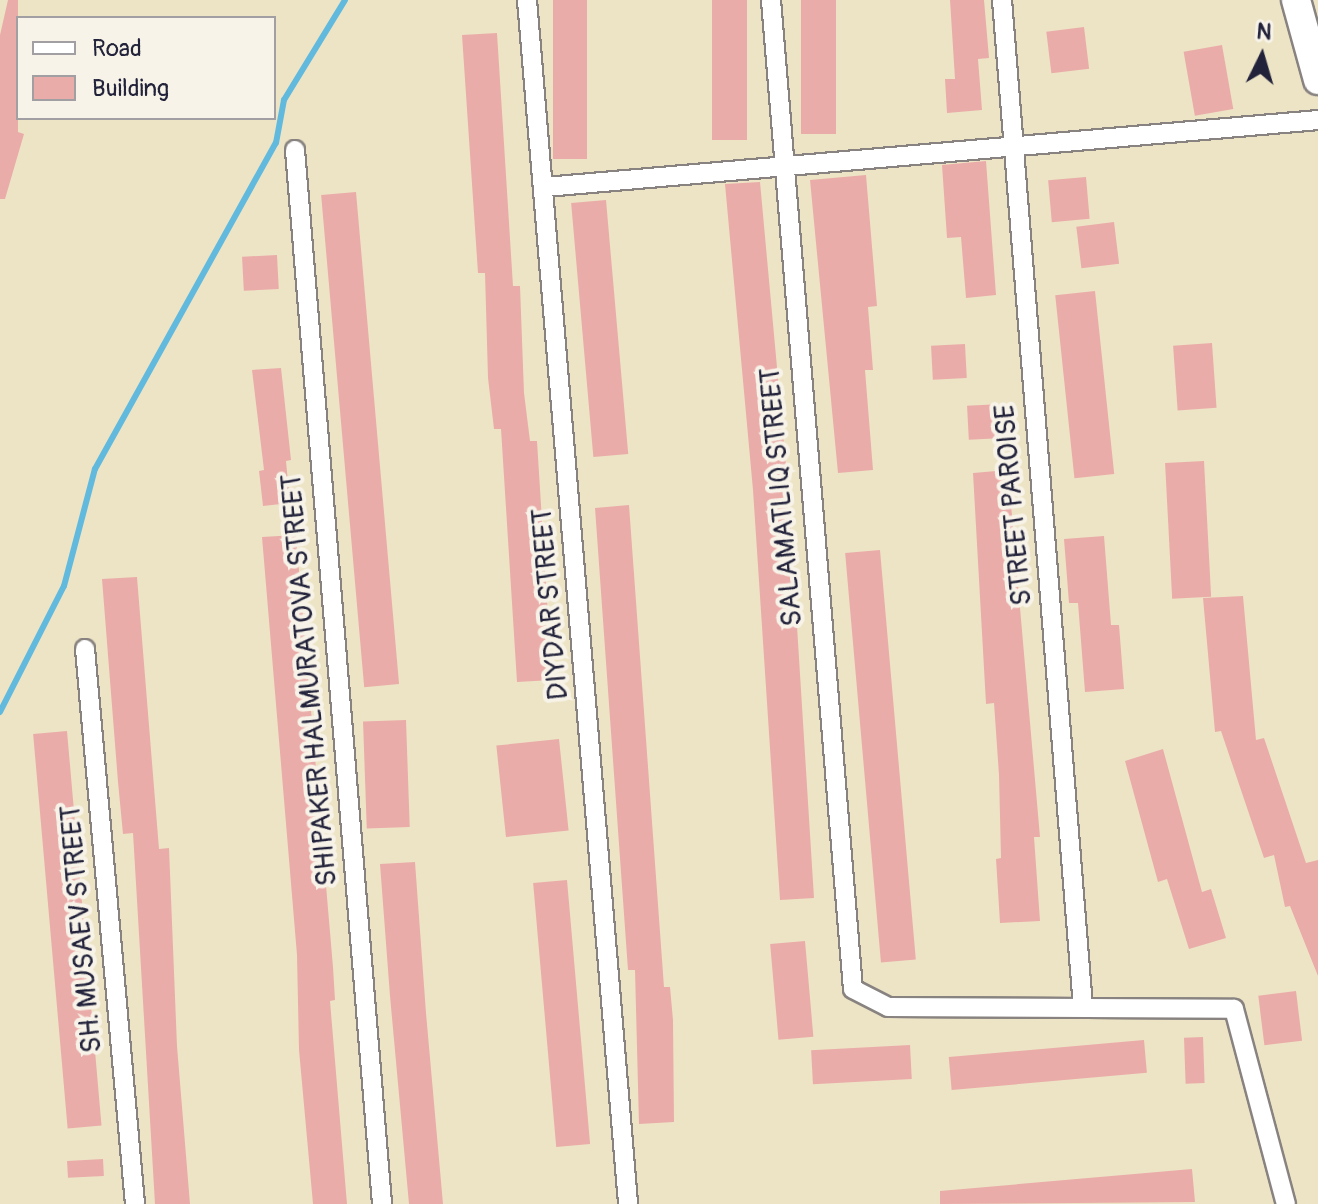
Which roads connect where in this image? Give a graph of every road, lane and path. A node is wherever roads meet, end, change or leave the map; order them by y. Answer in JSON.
{"nodes":[{"id":1,"x":527,"y":0,"type":"edge"},
{"id":2,"x":771,"y":0,"type":"edge"},
{"id":3,"x":1002,"y":0,"type":"edge"},
{"id":4,"x":1296,"y":0,"type":"edge"},
{"id":5,"x":1318,"y":80,"type":"edge"},
{"id":6,"x":1318,"y":120,"type":"edge"},
{"id":7,"x":1013,"y":144,"type":"junction"},
{"id":8,"x":295,"y":150,"type":"dead end"},
{"id":9,"x":782,"y":163,"type":"junction"},
{"id":10,"x":545,"y":187,"type":"junction"},
{"id":11,"x":85,"y":649,"type":"dead end"},
{"id":12,"x":1083,"y":1006,"type":"junction"},
{"id":13,"x":135,"y":1204,"type":"edge"},
{"id":14,"x":382,"y":1204,"type":"edge"},
{"id":15,"x":628,"y":1204,"type":"edge"},
{"id":16,"x":1286,"y":1204,"type":"edge"}],
"edges":[{"from":1,"to":10,"type":"street","name":"DIYDAR STREET"},
{"from":2,"to":9,"type":"street","name":"SALAMATLIQ STREET"},
{"from":3,"to":7,"type":"street","name":"STREET PAROISE"},
{"from":4,"to":5,"type":"main road"},
{"from":6,"to":7,"type":"street"},
{"from":7,"to":9,"type":"street"},
{"from":7,"to":12,"type":"street","name":"STREET PAROISE"},
{"from":8,"to":14,"type":"street","name":"SHIPAKER HALMURATOVA STREET"},
{"from":9,"to":10,"type":"street"},
{"from":9,"to":12,"type":"street","name":"SALAMATLIQ STREET"},
{"from":10,"to":15,"type":"street","name":"DIYDAR STREET"},
{"from":11,"to":13,"type":"street","name":"SH. MUSAEV STREET"},
{"from":12,"to":16,"type":"street"}]}
